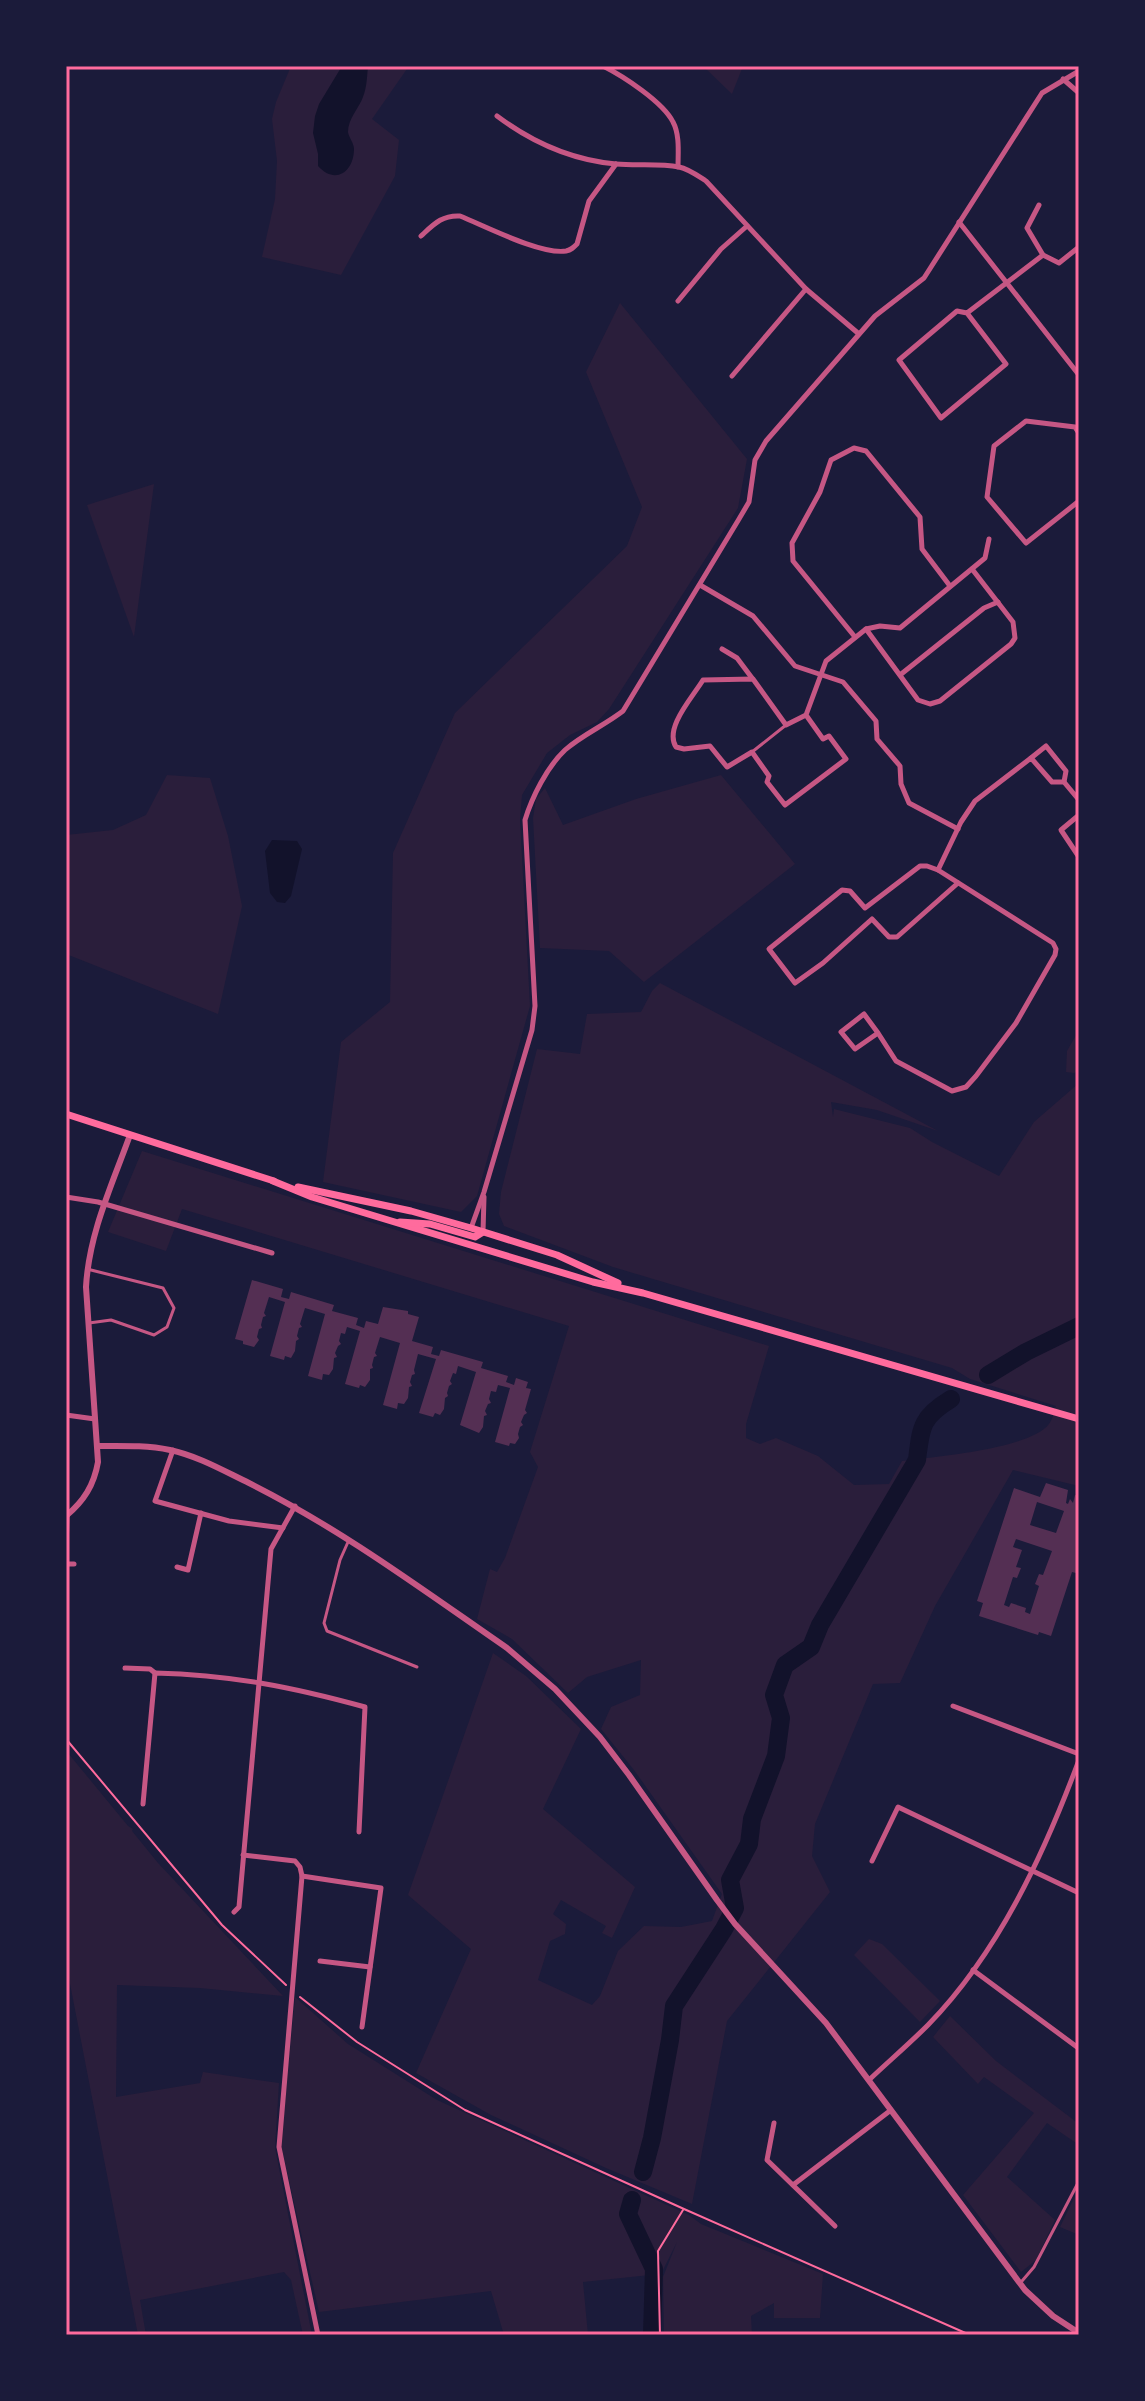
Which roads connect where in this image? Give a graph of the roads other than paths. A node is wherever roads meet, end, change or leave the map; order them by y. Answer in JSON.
{"nodes":[{"id":1,"x":603,"y":66,"type":"edge"},
{"id":2,"x":1079,"y":71,"type":"edge"},
{"id":3,"x":1063,"y":79,"type":"junction"},
{"id":4,"x":1079,"y":93,"type":"edge"},
{"id":5,"x":497,"y":116,"type":"dead end"},
{"id":6,"x":616,"y":164,"type":"junction"},
{"id":7,"x":678,"y":167,"type":"junction"},
{"id":8,"x":1039,"y":205,"type":"dead end"},
{"id":9,"x":959,"y":222,"type":"junction"},
{"id":10,"x":747,"y":226,"type":"junction"},
{"id":11,"x":421,"y":236,"type":"dead end"},
{"id":12,"x":1079,"y":247,"type":"edge"},
{"id":13,"x":1043,"y":255,"type":"junction"},
{"id":14,"x":1006,"y":282,"type":"junction"},
{"id":15,"x":806,"y":289,"type":"junction"},
{"id":16,"x":678,"y":301,"type":"dead end"},
{"id":17,"x":967,"y":313,"type":"junction"},
{"id":18,"x":859,"y":334,"type":"junction"},
{"id":19,"x":1079,"y":375,"type":"edge"},
{"id":20,"x":732,"y":376,"type":"dead end"},
{"id":21,"x":1079,"y":433,"type":"edge"},
{"id":22,"x":1079,"y":501,"type":"edge"},
{"id":23,"x":989,"y":539,"type":"dead end"},
{"id":24,"x":972,"y":569,"type":"junction"},
{"id":25,"x":700,"y":585,"type":"junction"},
{"id":26,"x":950,"y":586,"type":"junction"},
{"id":27,"x":998,"y":602,"type":"junction"},
{"id":28,"x":866,"y":629,"type":"junction"},
{"id":29,"x":855,"y":637,"type":"junction"},
{"id":30,"x":722,"y":649,"type":"dead end"},
{"id":31,"x":820,"y":675,"type":"junction"},
{"id":32,"x":900,"y":675,"type":"junction"},
{"id":33,"x":753,"y":679,"type":"junction"},
{"id":34,"x":806,"y":715,"type":"junction"},
{"id":35,"x":786,"y":725,"type":"junction"},
{"id":36,"x":752,"y":752,"type":"junction"},
{"id":37,"x":1031,"y":758,"type":"junction"},
{"id":38,"x":1064,"y":782,"type":"junction"},
{"id":39,"x":1079,"y":800,"type":"edge"},
{"id":40,"x":1079,"y":815,"type":"edge"},
{"id":41,"x":958,"y":829,"type":"junction"},
{"id":42,"x":1079,"y":857,"type":"edge"},
{"id":43,"x":938,"y":870,"type":"junction"},
{"id":44,"x":958,"y":883,"type":"junction"},
{"id":45,"x":878,"y":1033,"type":"junction"},
{"id":46,"x":66,"y":1114,"type":"edge"},
{"id":47,"x":130,"y":1135,"type":"junction"},
{"id":48,"x":273,"y":1181,"type":"junction"},
{"id":49,"x":484,"y":1192,"type":"junction"},
{"id":50,"x":66,"y":1197,"type":"edge"},
{"id":51,"x":104,"y":1204,"type":"junction"},
{"id":52,"x":483,"y":1232,"type":"junction"},
{"id":53,"x":469,"y":1236,"type":"junction"},
{"id":54,"x":478,"y":1247,"type":"junction"},
{"id":55,"x":272,"y":1253,"type":"dead end"},
{"id":56,"x":87,"y":1269,"type":"junction"},
{"id":57,"x":643,"y":1293,"type":"junction"},
{"id":58,"x":89,"y":1323,"type":"junction"},
{"id":59,"x":66,"y":1415,"type":"edge"},
{"id":60,"x":95,"y":1419,"type":"junction"},
{"id":61,"x":1079,"y":1419,"type":"edge"},
{"id":62,"x":97,"y":1446,"type":"junction"},
{"id":63,"x":173,"y":1450,"type":"junction"},
{"id":64,"x":295,"y":1506,"type":"junction"},
{"id":65,"x":201,"y":1513,"type":"junction"},
{"id":66,"x":67,"y":1515,"type":"edge"},
{"id":67,"x":283,"y":1528,"type":"junction"},
{"id":68,"x":350,"y":1539,"type":"junction"},
{"id":69,"x":66,"y":1553,"type":"edge"},
{"id":70,"x":66,"y":1564,"type":"edge"},
{"id":71,"x":74,"y":1564,"type":"dead end"},
{"id":72,"x":177,"y":1567,"type":"dead end"},
{"id":73,"x":417,"y":1667,"type":"dead end"},
{"id":74,"x":125,"y":1668,"type":"dead end"},
{"id":75,"x":155,"y":1673,"type":"junction"},
{"id":76,"x":259,"y":1681,"type":"junction"},
{"id":77,"x":953,"y":1706,"type":"dead end"},
{"id":78,"x":1079,"y":1757,"type":"edge"},
{"id":79,"x":143,"y":1804,"type":"dead end"},
{"id":80,"x":359,"y":1832,"type":"dead end"},
{"id":81,"x":243,"y":1855,"type":"junction"},
{"id":82,"x":872,"y":1861,"type":"dead end"},
{"id":83,"x":1032,"y":1871,"type":"junction"},
{"id":84,"x":302,"y":1876,"type":"junction"},
{"id":85,"x":1079,"y":1893,"type":"edge"},
{"id":86,"x":234,"y":1912,"type":"dead end"},
{"id":87,"x":320,"y":1961,"type":"dead end"},
{"id":88,"x":370,"y":1967,"type":"junction"},
{"id":89,"x":973,"y":1970,"type":"junction"},
{"id":90,"x":362,"y":2027,"type":"dead end"},
{"id":91,"x":1077,"y":2047,"type":"edge"},
{"id":92,"x":869,"y":2080,"type":"junction"},
{"id":93,"x":891,"y":2110,"type":"junction"},
{"id":94,"x":774,"y":2123,"type":"dead end"},
{"id":95,"x":1079,"y":2181,"type":"edge"},
{"id":96,"x":793,"y":2185,"type":"junction"},
{"id":97,"x":835,"y":2226,"type":"dead end"},
{"id":98,"x":1020,"y":2283,"type":"junction"},
{"id":99,"x":1079,"y":2333,"type":"edge"},
{"id":100,"x":66,"y":2334,"type":"edge"},
{"id":101,"x":75,"y":2335,"type":"edge"},
{"id":102,"x":318,"y":2335,"type":"edge"}],
"edges":[{"from":1,"to":7,"type":"street"},
{"from":2,"to":3,"type":"street"},
{"from":3,"to":4,"type":"street"},
{"from":3,"to":9,"type":"street"},
{"from":5,"to":6,"type":"street"},
{"from":6,"to":7,"type":"street"},
{"from":6,"to":11,"type":"street"},
{"from":7,"to":10,"type":"street"},
{"from":8,"to":13,"type":"street"},
{"from":9,"to":14,"type":"street"},
{"from":9,"to":18,"type":"street"},
{"from":10,"to":15,"type":"street"},
{"from":10,"to":16,"type":"street"},
{"from":12,"to":13,"type":"street"},
{"from":13,"to":14,"type":"street"},
{"from":14,"to":17,"type":"street"},
{"from":14,"to":19,"type":"street"},
{"from":15,"to":18,"type":"street"},
{"from":15,"to":20,"type":"street"},
{"from":17,"to":17,"type":"street"},
{"from":18,"to":25,"type":"street"},
{"from":21,"to":22,"type":"street"},
{"from":23,"to":24,"type":"street"},
{"from":24,"to":26,"type":"street"},
{"from":24,"to":27,"type":"street"},
{"from":25,"to":31,"type":"street"},
{"from":25,"to":49,"type":"street"},
{"from":26,"to":28,"type":"street"},
{"from":26,"to":29,"type":"street"},
{"from":27,"to":32,"type":"street"},
{"from":27,"to":32,"type":"street"},
{"from":28,"to":29,"type":"street"},
{"from":28,"to":32,"type":"street"},
{"from":29,"to":31,"type":"street"},
{"from":30,"to":33,"type":"street"},
{"from":31,"to":34,"type":"street"},
{"from":31,"to":41,"type":"street"},
{"from":33,"to":35,"type":"street"},
{"from":33,"to":36,"type":"street"},
{"from":34,"to":35,"type":"street"},
{"from":34,"to":36,"type":"street"},
{"from":35,"to":36,"type":"lane"},
{"from":37,"to":38,"type":"street"},
{"from":37,"to":38,"type":"street"},
{"from":37,"to":41,"type":"street"},
{"from":38,"to":39,"type":"street"},
{"from":40,"to":42,"type":"street"},
{"from":41,"to":43,"type":"street"},
{"from":43,"to":44,"type":"street"},
{"from":43,"to":44,"type":"street"},
{"from":44,"to":45,"type":"street"},
{"from":45,"to":45,"type":"street"},
{"from":46,"to":47,"type":"main road"},
{"from":47,"to":48,"type":"main road"},
{"from":47,"to":51,"type":"street"},
{"from":48,"to":53,"type":"main road"},
{"from":48,"to":53,"type":"main road"},
{"from":49,"to":52,"type":"street"},
{"from":49,"to":53,"type":"street"},
{"from":50,"to":51,"type":"street"},
{"from":51,"to":55,"type":"street"},
{"from":51,"to":56,"type":"street"},
{"from":52,"to":53,"type":"main road"},
{"from":52,"to":54,"type":"main road"},
{"from":52,"to":57,"type":"main road"},
{"from":53,"to":54,"type":"main road"},
{"from":54,"to":57,"type":"main road"},
{"from":56,"to":58,"type":"street"},
{"from":56,"to":58,"type":"lane"},
{"from":57,"to":61,"type":"main road"},
{"from":58,"to":60,"type":"street"},
{"from":59,"to":60,"type":"street"},
{"from":60,"to":62,"type":"street"},
{"from":62,"to":63,"type":"street"},
{"from":62,"to":66,"type":"street"},
{"from":63,"to":64,"type":"street"},
{"from":63,"to":65,"type":"street"},
{"from":64,"to":67,"type":"street"},
{"from":64,"to":68,"type":"street"},
{"from":65,"to":67,"type":"street"},
{"from":65,"to":72,"type":"street"},
{"from":66,"to":69,"type":"street"},
{"from":67,"to":76,"type":"street"},
{"from":68,"to":73,"type":"lane"},
{"from":68,"to":92,"type":"street"},
{"from":70,"to":71,"type":"street"},
{"from":74,"to":75,"type":"street"},
{"from":75,"to":76,"type":"street"},
{"from":75,"to":79,"type":"street"},
{"from":76,"to":80,"type":"street"},
{"from":76,"to":81,"type":"street"},
{"from":77,"to":78,"type":"street"},
{"from":78,"to":83,"type":"street"},
{"from":81,"to":84,"type":"street"},
{"from":81,"to":86,"type":"street"},
{"from":82,"to":83,"type":"street"},
{"from":83,"to":85,"type":"street"},
{"from":83,"to":89,"type":"street"},
{"from":84,"to":88,"type":"street"},
{"from":84,"to":102,"type":"street"},
{"from":87,"to":88,"type":"street"},
{"from":88,"to":90,"type":"street"},
{"from":89,"to":91,"type":"street"},
{"from":89,"to":92,"type":"street"},
{"from":92,"to":93,"type":"street"},
{"from":93,"to":96,"type":"street"},
{"from":93,"to":98,"type":"street"},
{"from":94,"to":96,"type":"street"},
{"from":95,"to":98,"type":"lane"},
{"from":96,"to":97,"type":"street"},
{"from":98,"to":99,"type":"street"},
{"from":100,"to":101,"type":"street"}]}
